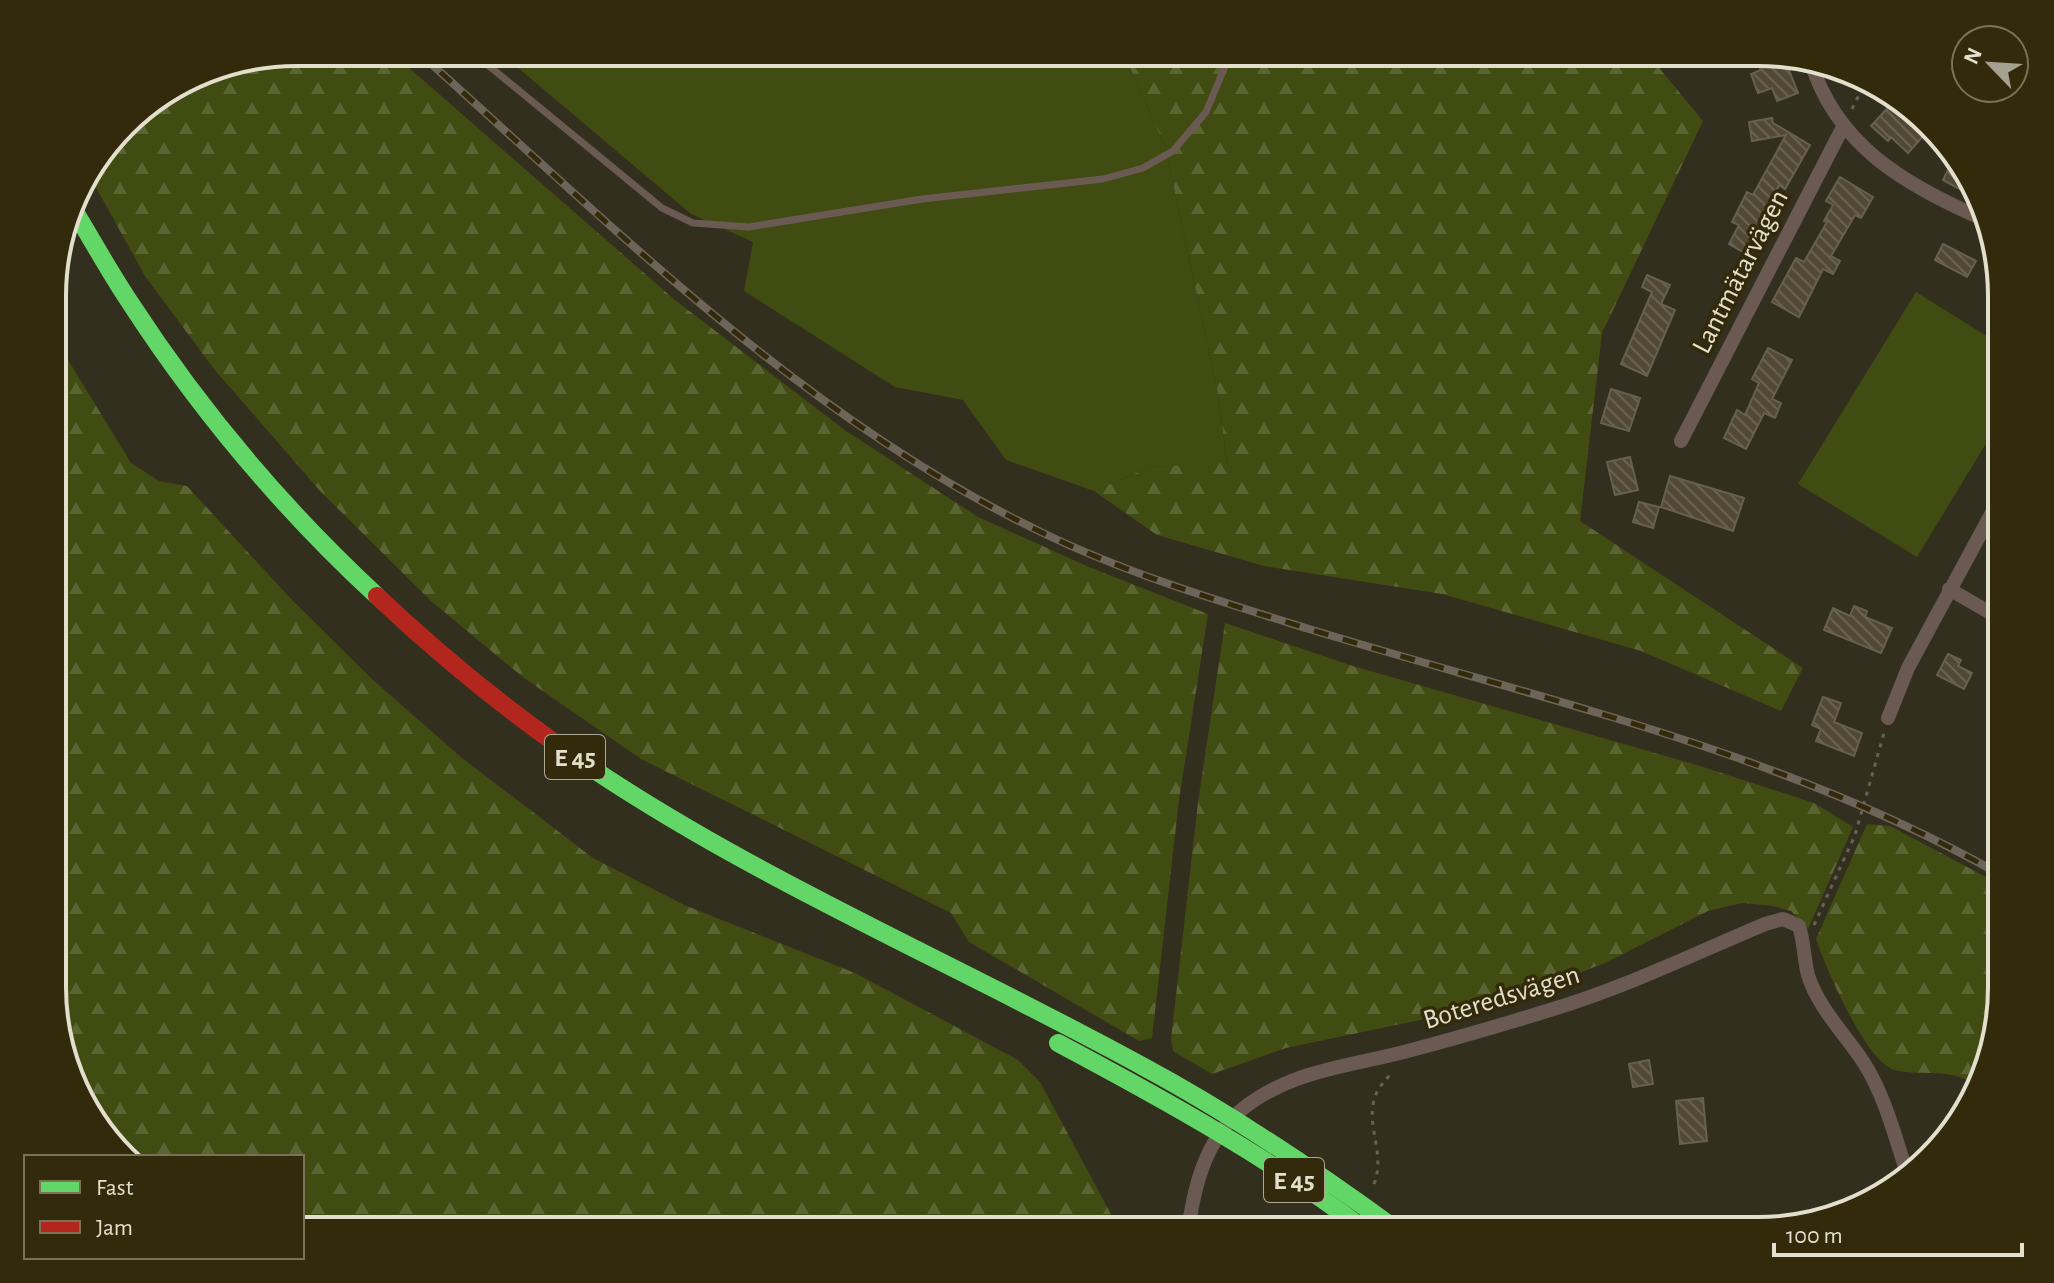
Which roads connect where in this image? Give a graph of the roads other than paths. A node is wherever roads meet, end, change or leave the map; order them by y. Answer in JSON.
{"nodes":[{"id":1,"x":489,"y":66,"type":"edge"},
{"id":2,"x":1225,"y":66,"type":"edge"},
{"id":3,"x":1815,"y":74,"type":"edge"},
{"id":4,"x":1844,"y":125,"type":"junction"},
{"id":5,"x":1972,"y":214,"type":"edge"},
{"id":6,"x":79,"y":219,"type":"edge"},
{"id":7,"x":74,"y":247,"type":"dead end"},
{"id":8,"x":1681,"y":441,"type":"dead end"},
{"id":9,"x":1988,"y":519,"type":"edge"},
{"id":10,"x":1949,"y":589,"type":"junction"},
{"id":11,"x":1988,"y":612,"type":"edge"},
{"id":12,"x":1888,"y":718,"type":"road end"},
{"id":13,"x":980,"y":1002,"type":"dead end"},
{"id":14,"x":1035,"y":1031,"type":"dead end"},
{"id":15,"x":1235,"y":1116,"type":"junction"},
{"id":16,"x":1220,"y":1133,"type":"junction"},
{"id":17,"x":1904,"y":1164,"type":"edge"},
{"id":18,"x":1190,"y":1217,"type":"edge"},
{"id":19,"x":1346,"y":1217,"type":"edge"},
{"id":20,"x":1379,"y":1217,"type":"edge"}],
"edges":[{"from":1,"to":2,"type":"lane"},
{"from":3,"to":4,"type":"street"},
{"from":4,"to":5,"type":"street"},
{"from":4,"to":8,"type":"street","name":"Lantmätarvägen"},
{"from":6,"to":15,"type":"highway","number":"E 45"},
{"from":7,"to":13,"type":"highway","number":"E 45"},
{"from":9,"to":10,"type":"street"},
{"from":10,"to":11,"type":"street"},
{"from":10,"to":12,"type":"street"},
{"from":14,"to":16,"type":"highway","number":"E 45"},
{"from":15,"to":16,"type":"street","name":"Boteredsvägen"},
{"from":15,"to":17,"type":"street","name":"Boteredsvägen"},
{"from":15,"to":20,"type":"highway","number":"E 45"},
{"from":16,"to":18,"type":"street","name":"Boteredsvägen"},
{"from":16,"to":19,"type":"highway","number":"E 45"}]}
